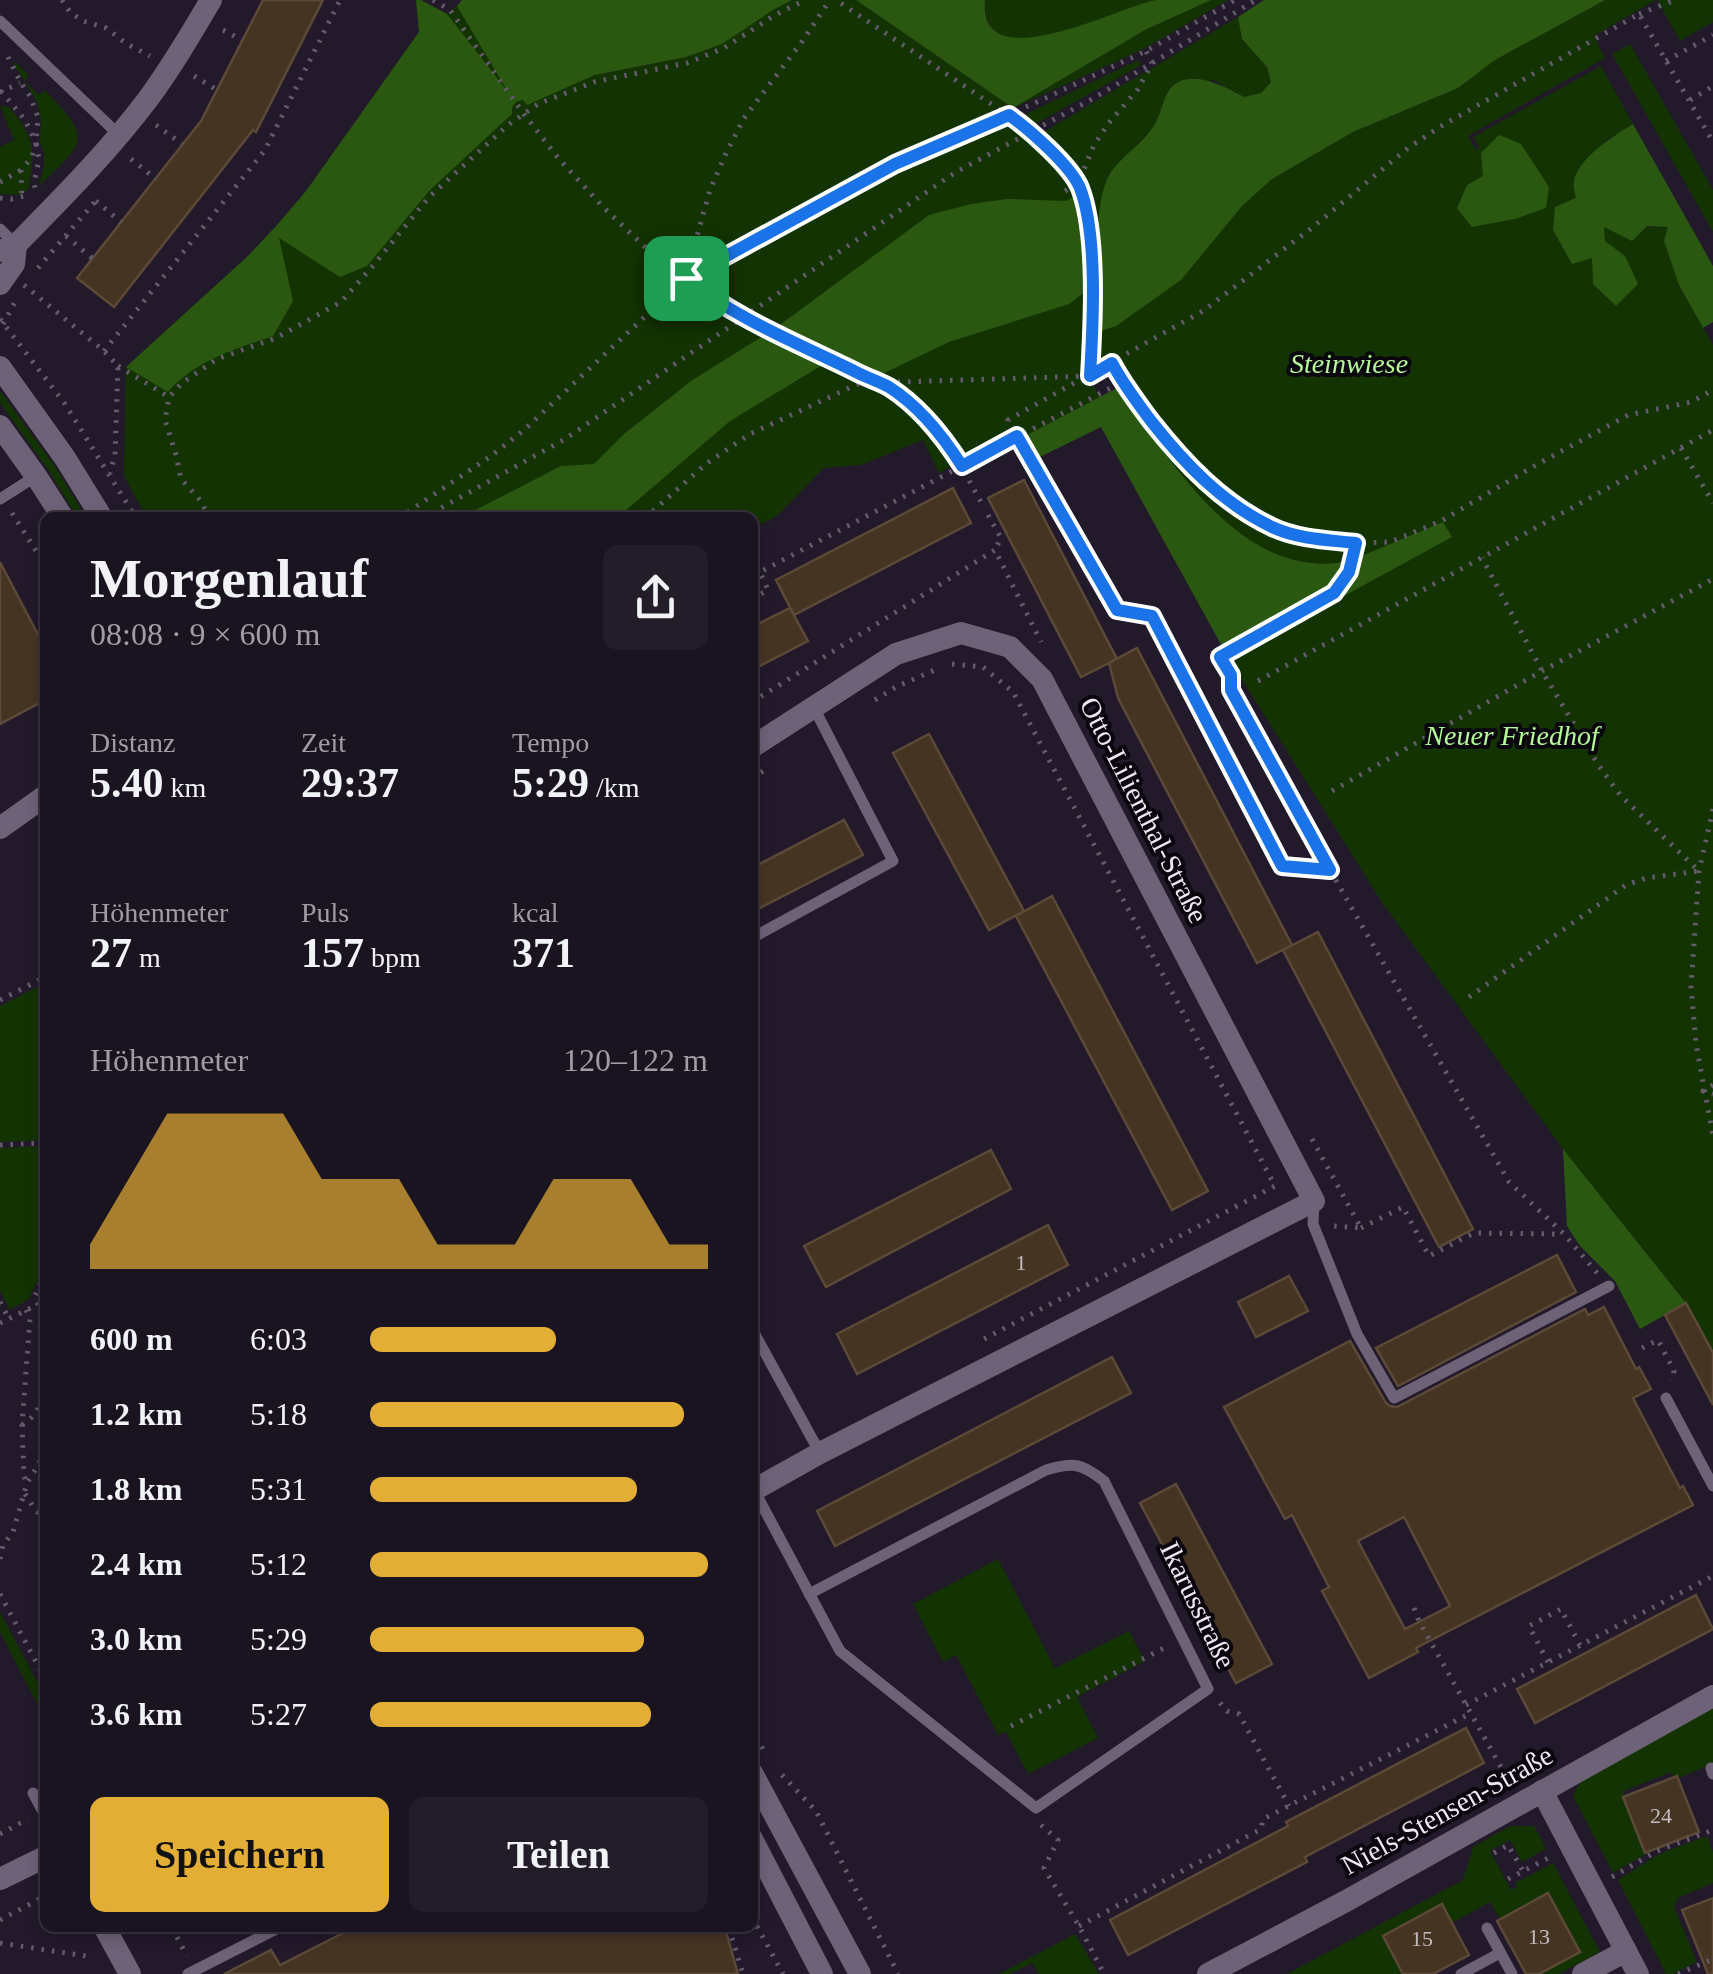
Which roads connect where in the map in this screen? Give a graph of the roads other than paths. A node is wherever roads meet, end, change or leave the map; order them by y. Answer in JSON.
{"nodes":[{"id":1,"x":211,"y":0,"type":"edge"},
{"id":2,"x":0,"y":21,"type":"edge"},
{"id":3,"x":124,"y":146,"type":"junction"},
{"id":4,"x":5,"y":241,"type":"edge"},
{"id":5,"x":12,"y":284,"type":"edge"},
{"id":6,"x":0,"y":367,"type":"edge"},
{"id":7,"x":0,"y":426,"type":"edge"},
{"id":8,"x":36,"y":476,"type":"junction"},
{"id":9,"x":1,"y":498,"type":"edge"},
{"id":10,"x":59,"y":512,"type":"edge"},
{"id":11,"x":98,"y":512,"type":"edge"},
{"id":12,"x":813,"y":706,"type":"junction"},
{"id":13,"x":758,"y":744,"type":"edge"},
{"id":14,"x":40,"y":800,"type":"edge"},
{"id":15,"x":0,"y":828,"type":"edge"},
{"id":16,"x":758,"y":935,"type":"edge"},
{"id":17,"x":1313,"y":1213,"type":"junction"},
{"id":18,"x":1609,"y":1286,"type":"road end"},
{"id":19,"x":758,"y":1340,"type":"edge"},
{"id":20,"x":1666,"y":1398,"type":"dead end"},
{"id":21,"x":820,"y":1453,"type":"junction"},
{"id":22,"x":1713,"y":1486,"type":"edge"},
{"id":23,"x":758,"y":1487,"type":"edge"},
{"id":24,"x":758,"y":1499,"type":"edge"},
{"id":25,"x":809,"y":1594,"type":"junction"},
{"id":26,"x":1713,"y":1696,"type":"edge"},
{"id":27,"x":761,"y":1767,"type":"edge"},
{"id":28,"x":33,"y":1793,"type":"dead end"},
{"id":29,"x":1531,"y":1797,"type":"junction"},
{"id":30,"x":40,"y":1806,"type":"edge"},
{"id":31,"x":758,"y":1851,"type":"edge"},
{"id":32,"x":40,"y":1859,"type":"edge"},
{"id":33,"x":0,"y":1880,"type":"edge"},
{"id":34,"x":1487,"y":1928,"type":"dead end"},
{"id":35,"x":107,"y":1932,"type":"edge"},
{"id":36,"x":270,"y":1932,"type":"edge"},
{"id":37,"x":1626,"y":1952,"type":"junction"},
{"id":38,"x":1500,"y":1953,"type":"junction"},
{"id":39,"x":192,"y":1972,"type":"edge"},
{"id":40,"x":130,"y":1974,"type":"edge"},
{"id":41,"x":822,"y":1974,"type":"edge"},
{"id":42,"x":860,"y":1974,"type":"edge"},
{"id":43,"x":1208,"y":1974,"type":"edge"},
{"id":44,"x":1462,"y":1974,"type":"edge"},
{"id":45,"x":1512,"y":1974,"type":"edge"},
{"id":46,"x":1583,"y":1974,"type":"edge"},
{"id":47,"x":1638,"y":1974,"type":"edge"}],
"edges":[{"from":1,"to":3,"type":"street"},
{"from":2,"to":3,"type":"lane"},
{"from":3,"to":4,"type":"street"},
{"from":4,"to":5,"type":"street"},
{"from":6,"to":11,"type":"street"},
{"from":7,"to":8,"type":"street"},
{"from":8,"to":9,"type":"lane"},
{"from":8,"to":10,"type":"street"},
{"from":12,"to":13,"type":"street","name":"Otto-Lilienthal-Straße"},
{"from":12,"to":16,"type":"lane"},
{"from":12,"to":17,"type":"street","name":"Otto-Lilienthal-Straße"},
{"from":14,"to":15,"type":"street"},
{"from":17,"to":18,"type":"lane"},
{"from":17,"to":21,"type":"street"},
{"from":19,"to":21,"type":"lane"},
{"from":20,"to":22,"type":"lane"},
{"from":21,"to":23,"type":"street"},
{"from":24,"to":25,"type":"lane"},
{"from":25,"to":25,"type":"lane","name":"Ikarusstraße"},
{"from":26,"to":29,"type":"street","name":"Niels-Stensen-Straße"},
{"from":27,"to":42,"type":"street"},
{"from":28,"to":30,"type":"lane"},
{"from":29,"to":37,"type":"street"},
{"from":29,"to":43,"type":"street","name":"Niels-Stensen-Straße"},
{"from":31,"to":41,"type":"street"},
{"from":32,"to":33,"type":"street"},
{"from":34,"to":38,"type":"lane"},
{"from":35,"to":40,"type":"street"},
{"from":36,"to":39,"type":"lane"},
{"from":37,"to":46,"type":"street"},
{"from":37,"to":47,"type":"street"},
{"from":38,"to":44,"type":"lane"},
{"from":38,"to":45,"type":"lane"}]}
